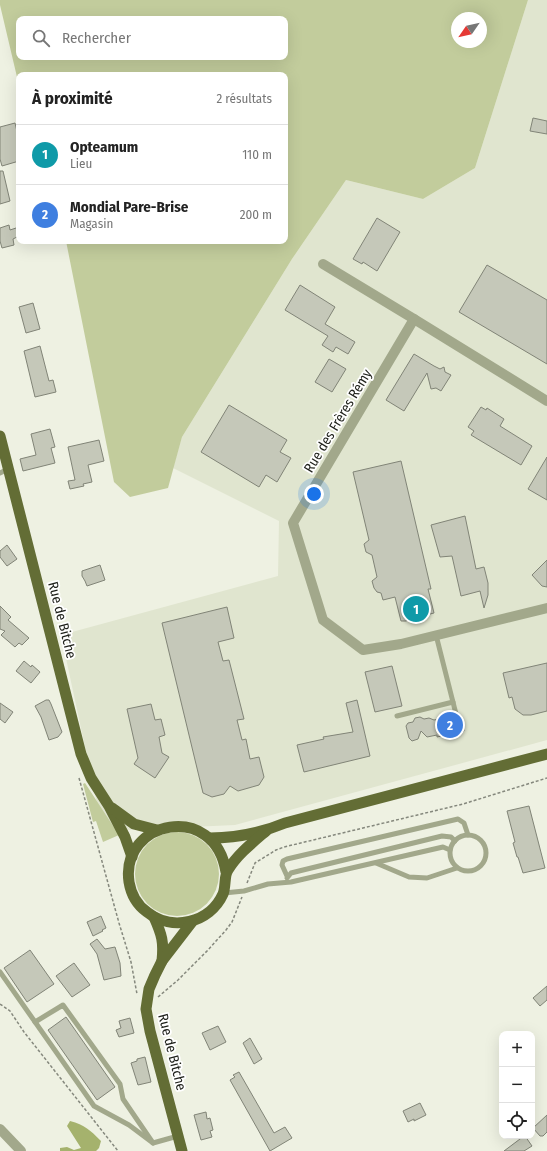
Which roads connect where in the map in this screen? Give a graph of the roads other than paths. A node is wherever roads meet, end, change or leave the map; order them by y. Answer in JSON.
{"nodes":[{"id":1,"x":323,"y":264,"type":"dead end"},
{"id":2,"x":414,"y":319,"type":"junction"},
{"id":3,"x":547,"y":401,"type":"edge"},
{"id":4,"x":0,"y":436,"type":"edge"},
{"id":5,"x":4,"y":471,"type":"edge"},
{"id":6,"x":547,"y":608,"type":"edge"},
{"id":7,"x":436,"y":635,"type":"junction"},
{"id":8,"x":453,"y":702,"type":"junction"},
{"id":9,"x":456,"y":714,"type":"dead end"},
{"id":10,"x":397,"y":716,"type":"dead end"},
{"id":11,"x":547,"y":754,"type":"edge"},
{"id":12,"x":109,"y":806,"type":"junction"},
{"id":13,"x":158,"y":830,"type":"junction"},
{"id":14,"x":266,"y":831,"type":"junction"},
{"id":15,"x":468,"y":835,"type":"junction"},
{"id":16,"x":210,"y":838,"type":"junction"},
{"id":17,"x":455,"y":841,"type":"junction"},
{"id":18,"x":450,"y":850,"type":"junction"},
{"id":19,"x":132,"y":857,"type":"junction"},
{"id":20,"x":376,"y":863,"type":"junction"},
{"id":21,"x":457,"y":868,"type":"junction"},
{"id":22,"x":226,"y":872,"type":"junction"},
{"id":23,"x":287,"y":876,"type":"junction"},
{"id":24,"x":286,"y":883,"type":"junction"},
{"id":25,"x":223,"y":893,"type":"junction"},
{"id":26,"x":154,"y":917,"type":"junction"},
{"id":27,"x":192,"y":922,"type":"junction"},
{"id":28,"x":162,"y":961,"type":"junction"},
{"id":29,"x":0,"y":972,"type":"edge"},
{"id":30,"x":35,"y":1022,"type":"junction"},
{"id":31,"x":0,"y":1129,"type":"edge"},
{"id":32,"x":178,"y":1136,"type":"junction"},
{"id":33,"x":153,"y":1143,"type":"junction"},
{"id":34,"x":21,"y":1151,"type":"edge"},
{"id":35,"x":182,"y":1151,"type":"edge"}],
"edges":[{"from":1,"to":2,"type":"street"},
{"from":2,"to":3,"type":"street"},
{"from":2,"to":7,"type":"street","name":"Rue des Frères Rémy"},
{"from":4,"to":5,"type":"main road","name":"Rue de Bitche"},
{"from":5,"to":12,"type":"main road","name":"Rue de Bitche"},
{"from":6,"to":7,"type":"street","name":"Rue des Frères Rémy"},
{"from":7,"to":8,"type":"lane"},
{"from":8,"to":9,"type":"lane"},
{"from":8,"to":10,"type":"lane"},
{"from":11,"to":14,"type":"main road"},
{"from":12,"to":13,"type":"main road"},
{"from":12,"to":19,"type":"main road","name":"Rue de Bitche"},
{"from":13,"to":16,"type":"main road"},
{"from":13,"to":19,"type":"main road"},
{"from":14,"to":16,"type":"main road"},
{"from":14,"to":22,"type":"main road"},
{"from":15,"to":17,"type":"lane"},
{"from":15,"to":21,"type":"lane"},
{"from":15,"to":23,"type":"lane"},
{"from":16,"to":22,"type":"main road"},
{"from":17,"to":18,"type":"lane"},
{"from":17,"to":23,"type":"lane"},
{"from":18,"to":20,"type":"lane"},
{"from":18,"to":21,"type":"lane"},
{"from":19,"to":26,"type":"main road"},
{"from":20,"to":21,"type":"lane"},
{"from":20,"to":24,"type":"lane"},
{"from":22,"to":25,"type":"main road"},
{"from":23,"to":24,"type":"lane"},
{"from":24,"to":25,"type":"lane"},
{"from":25,"to":27,"type":"main road"},
{"from":26,"to":27,"type":"main road"},
{"from":26,"to":28,"type":"main road","name":"Rue de Bitche"},
{"from":27,"to":28,"type":"main road","name":"Rue de Bitche"},
{"from":28,"to":32,"type":"main road","name":"Rue de Bitche"},
{"from":29,"to":30,"type":"lane"},
{"from":30,"to":33,"type":"lane"},
{"from":30,"to":33,"type":"lane"},
{"from":31,"to":34,"type":"street"},
{"from":32,"to":33,"type":"lane"},
{"from":32,"to":35,"type":"main road","name":"Rue de Bitche"}]}
